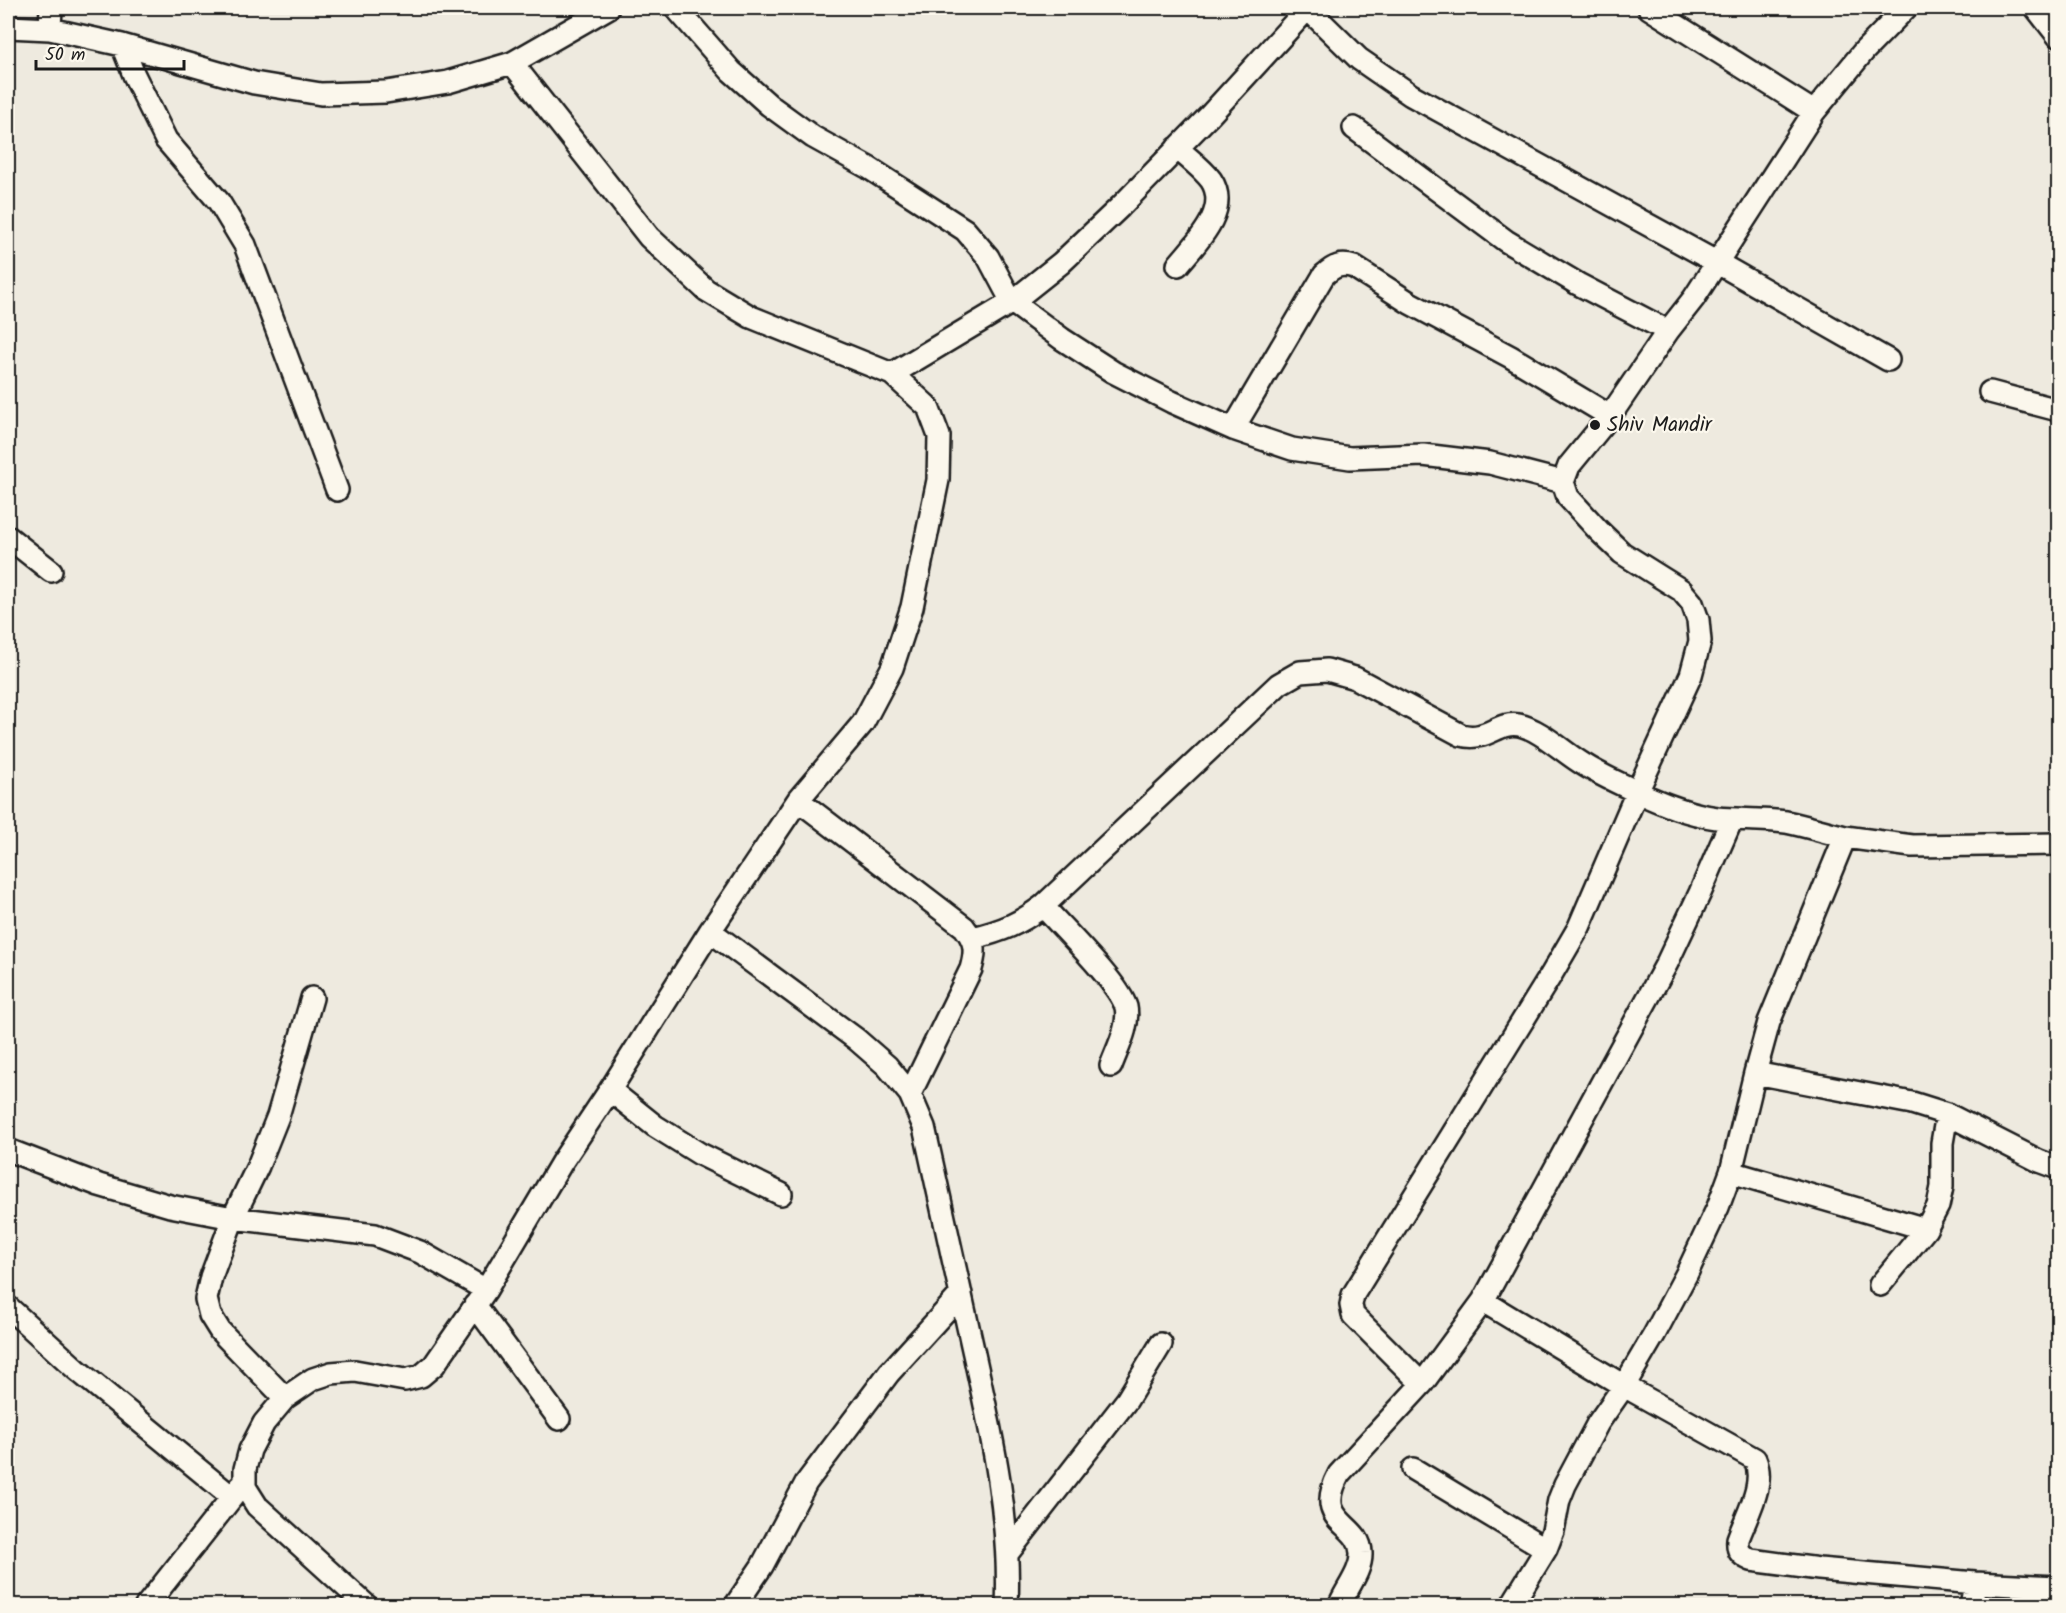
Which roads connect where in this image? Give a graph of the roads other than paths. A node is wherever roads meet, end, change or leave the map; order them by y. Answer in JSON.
{"nodes":[{"id":1,"x":51,"y":8,"type":"edge"},
{"id":2,"x":608,"y":8,"type":"edge"},
{"id":3,"x":676,"y":8,"type":"edge"},
{"id":4,"x":1308,"y":8,"type":"edge"},
{"id":5,"x":1649,"y":8,"type":"edge"},
{"id":6,"x":1903,"y":8,"type":"edge"},
{"id":7,"x":2036,"y":8,"type":"edge"},
{"id":8,"x":8,"y":27,"type":"edge"},
{"id":9,"x":50,"y":29,"type":"junction"},
{"id":10,"x":2058,"y":36,"type":"edge"},
{"id":11,"x":122,"y":45,"type":"junction"},
{"id":12,"x":512,"y":63,"type":"junction"},
{"id":13,"x":1814,"y":112,"type":"junction"},
{"id":14,"x":1354,"y":128,"type":"dead end"},
{"id":15,"x":1177,"y":148,"type":"junction"},
{"id":16,"x":1716,"y":262,"type":"junction"},
{"id":17,"x":1178,"y":265,"type":"dead end"},
{"id":18,"x":1012,"y":302,"type":"junction"},
{"id":19,"x":1668,"y":332,"type":"junction"},
{"id":20,"x":1888,"y":360,"type":"dead end"},
{"id":21,"x":892,"y":374,"type":"junction"},
{"id":22,"x":1990,"y":393,"type":"dead end"},
{"id":23,"x":2058,"y":410,"type":"edge"},
{"id":24,"x":1610,"y":416,"type":"junction"},
{"id":25,"x":1233,"y":429,"type":"junction"},
{"id":26,"x":1563,"y":482,"type":"junction"},
{"id":27,"x":337,"y":490,"type":"dead end"},
{"id":28,"x":8,"y":537,"type":"edge"},
{"id":29,"x":51,"y":571,"type":"dead end"},
{"id":30,"x":1637,"y":792,"type":"junction"},
{"id":31,"x":798,"y":800,"type":"junction"},
{"id":32,"x":1732,"y":819,"type":"junction"},
{"id":33,"x":1845,"y":837,"type":"junction"},
{"id":34,"x":2058,"y":844,"type":"edge"},
{"id":35,"x":1043,"y":906,"type":"junction"},
{"id":36,"x":710,"y":931,"type":"junction"},
{"id":37,"x":973,"y":938,"type":"junction"},
{"id":38,"x":312,"y":998,"type":"dead end"},
{"id":39,"x":1111,"y":1065,"type":"dead end"},
{"id":40,"x":1755,"y":1073,"type":"junction"},
{"id":41,"x":610,"y":1090,"type":"junction"},
{"id":42,"x":910,"y":1094,"type":"junction"},
{"id":43,"x":1947,"y":1114,"type":"junction"},
{"id":44,"x":8,"y":1150,"type":"edge"},
{"id":45,"x":2058,"y":1168,"type":"edge"},
{"id":46,"x":1731,"y":1172,"type":"junction"},
{"id":47,"x":781,"y":1194,"type":"dead end"},
{"id":48,"x":233,"y":1218,"type":"junction"},
{"id":49,"x":1926,"y":1229,"type":"junction"},
{"id":50,"x":1880,"y":1285,"type":"dead end"},
{"id":51,"x":960,"y":1294,"type":"junction"},
{"id":52,"x":480,"y":1297,"type":"junction"},
{"id":53,"x":1483,"y":1301,"type":"junction"},
{"id":54,"x":8,"y":1307,"type":"edge"},
{"id":55,"x":1161,"y":1344,"type":"dead end"},
{"id":56,"x":1422,"y":1384,"type":"junction"},
{"id":57,"x":1624,"y":1386,"type":"junction"},
{"id":58,"x":285,"y":1398,"type":"junction"},
{"id":59,"x":559,"y":1419,"type":"dead end"},
{"id":60,"x":1413,"y":1469,"type":"dead end"},
{"id":61,"x":238,"y":1489,"type":"junction"},
{"id":62,"x":1546,"y":1549,"type":"junction"},
{"id":63,"x":1007,"y":1554,"type":"junction"},
{"id":64,"x":1975,"y":1583,"type":"junction"},
{"id":65,"x":2058,"y":1587,"type":"edge"},
{"id":66,"x":1012,"y":1604,"type":"edge"},
{"id":67,"x":146,"y":1605,"type":"edge"},
{"id":68,"x":367,"y":1605,"type":"edge"},
{"id":69,"x":735,"y":1605,"type":"edge"},
{"id":70,"x":1339,"y":1605,"type":"edge"},
{"id":71,"x":1511,"y":1605,"type":"edge"},
{"id":72,"x":1971,"y":1605,"type":"edge"}],
"edges":[{"from":1,"to":9,"type":"street"},
{"from":2,"to":12,"type":"street"},
{"from":3,"to":18,"type":"street"},
{"from":4,"to":15,"type":"street"},
{"from":4,"to":16,"type":"street"},
{"from":5,"to":13,"type":"street"},
{"from":6,"to":13,"type":"street"},
{"from":7,"to":10,"type":"street"},
{"from":8,"to":9,"type":"street"},
{"from":9,"to":11,"type":"street"},
{"from":11,"to":12,"type":"street"},
{"from":11,"to":27,"type":"street"},
{"from":12,"to":21,"type":"street"},
{"from":13,"to":16,"type":"street"},
{"from":14,"to":19,"type":"street"},
{"from":15,"to":17,"type":"street"},
{"from":15,"to":18,"type":"street"},
{"from":16,"to":19,"type":"street"},
{"from":16,"to":20,"type":"street"},
{"from":18,"to":21,"type":"street"},
{"from":18,"to":25,"type":"street"},
{"from":19,"to":24,"type":"street"},
{"from":21,"to":31,"type":"street"},
{"from":22,"to":23,"type":"street"},
{"from":24,"to":25,"type":"street"},
{"from":24,"to":26,"type":"street"},
{"from":25,"to":26,"type":"street"},
{"from":26,"to":30,"type":"street"},
{"from":28,"to":29,"type":"street"},
{"from":30,"to":32,"type":"street"},
{"from":30,"to":35,"type":"street"},
{"from":30,"to":56,"type":"street"},
{"from":31,"to":36,"type":"street"},
{"from":31,"to":37,"type":"street"},
{"from":32,"to":33,"type":"street"},
{"from":32,"to":53,"type":"street"},
{"from":33,"to":34,"type":"street"},
{"from":33,"to":40,"type":"street"},
{"from":35,"to":37,"type":"street"},
{"from":35,"to":39,"type":"street"},
{"from":36,"to":41,"type":"street"},
{"from":36,"to":42,"type":"street"},
{"from":37,"to":42,"type":"street"},
{"from":38,"to":48,"type":"street"},
{"from":40,"to":43,"type":"street"},
{"from":40,"to":46,"type":"street"},
{"from":41,"to":47,"type":"street"},
{"from":41,"to":52,"type":"street"},
{"from":42,"to":51,"type":"street"},
{"from":43,"to":45,"type":"street"},
{"from":43,"to":49,"type":"street"},
{"from":44,"to":48,"type":"street"},
{"from":46,"to":49,"type":"street"},
{"from":46,"to":57,"type":"street"},
{"from":48,"to":52,"type":"street"},
{"from":48,"to":58,"type":"street"},
{"from":49,"to":50,"type":"street"},
{"from":51,"to":63,"type":"street"},
{"from":51,"to":69,"type":"street"},
{"from":52,"to":58,"type":"street"},
{"from":52,"to":59,"type":"street"},
{"from":53,"to":56,"type":"street"},
{"from":53,"to":57,"type":"street"},
{"from":54,"to":61,"type":"street"},
{"from":55,"to":63,"type":"street"},
{"from":56,"to":70,"type":"street"},
{"from":57,"to":62,"type":"street"},
{"from":57,"to":64,"type":"street"},
{"from":58,"to":61,"type":"street"},
{"from":60,"to":62,"type":"street"},
{"from":61,"to":67,"type":"street"},
{"from":61,"to":68,"type":"street"},
{"from":62,"to":71,"type":"street"},
{"from":63,"to":66,"type":"street"},
{"from":64,"to":65,"type":"street"},
{"from":64,"to":72,"type":"street"}]}
